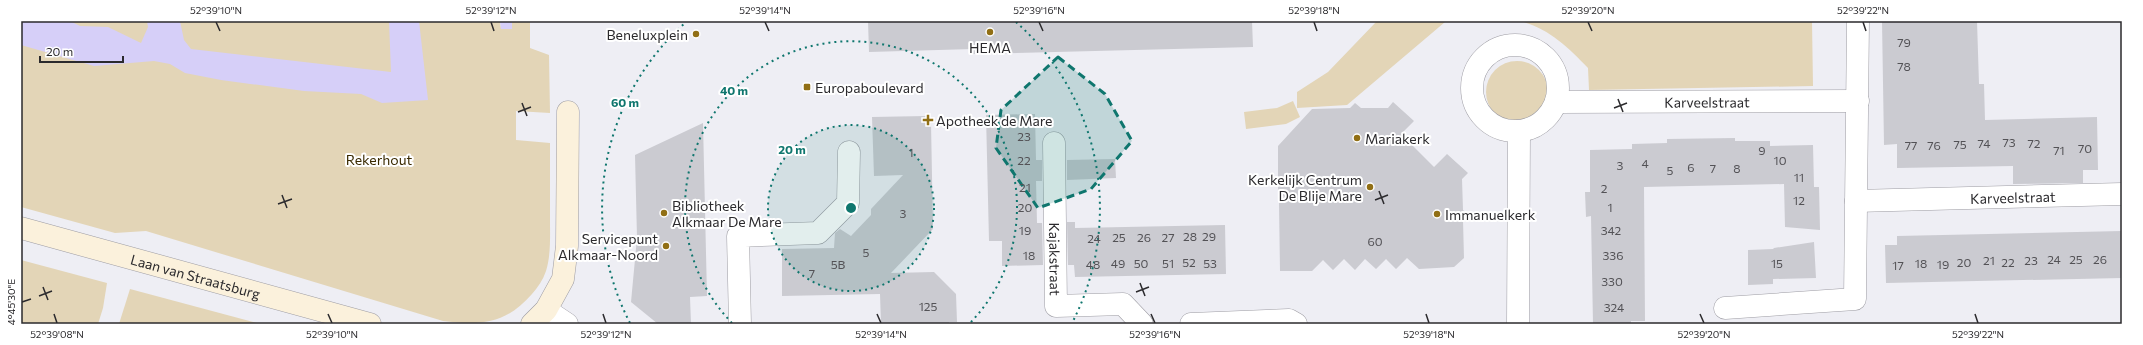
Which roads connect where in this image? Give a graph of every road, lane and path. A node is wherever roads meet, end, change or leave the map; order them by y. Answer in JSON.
{"nodes":[{"id":1,"x":1858,"y":21,"type":"edge"},
{"id":2,"x":1858,"y":101,"type":"junction"},
{"id":3,"x":1556,"y":102,"type":"junction"},
{"id":4,"x":568,"y":112,"type":"dead end"},
{"id":5,"x":1519,"y":131,"type":"junction"},
{"id":6,"x":1054,"y":143,"type":"dead end"},
{"id":7,"x":849,"y":152,"type":"dead end"},
{"id":8,"x":2122,"y":194,"type":"edge"},
{"id":9,"x":1856,"y":201,"type":"junction"},
{"id":10,"x":21,"y":228,"type":"edge"},
{"id":11,"x":1725,"y":308,"type":"dead end"},
{"id":12,"x":539,"y":317,"type":"edge"},
{"id":13,"x":370,"y":324,"type":"edge"},
{"id":14,"x":567,"y":324,"type":"edge"},
{"id":15,"x":740,"y":324,"type":"edge"},
{"id":16,"x":1142,"y":324,"type":"edge"},
{"id":17,"x":1191,"y":324,"type":"edge"},
{"id":18,"x":1296,"y":324,"type":"edge"},
{"id":19,"x":1518,"y":324,"type":"edge"}],
"edges":[{"from":1,"to":2,"type":"street"},
{"from":2,"to":3,"type":"street","name":"Karveelstraat"},
{"from":2,"to":9,"type":"street"},
{"from":3,"to":5,"type":"street"},
{"from":3,"to":5,"type":"street"},
{"from":4,"to":12,"type":"street"},
{"from":5,"to":19,"type":"street"},
{"from":6,"to":16,"type":"street","name":"Kajakstraat"},
{"from":7,"to":15,"type":"street"},
{"from":8,"to":9,"type":"street","name":"Karveelstraat"},
{"from":9,"to":11,"type":"street"},
{"from":10,"to":13,"type":"street","name":"Laan van Straatsburg"},
{"from":12,"to":14,"type":"street"},
{"from":17,"to":18,"type":"street"}]}
